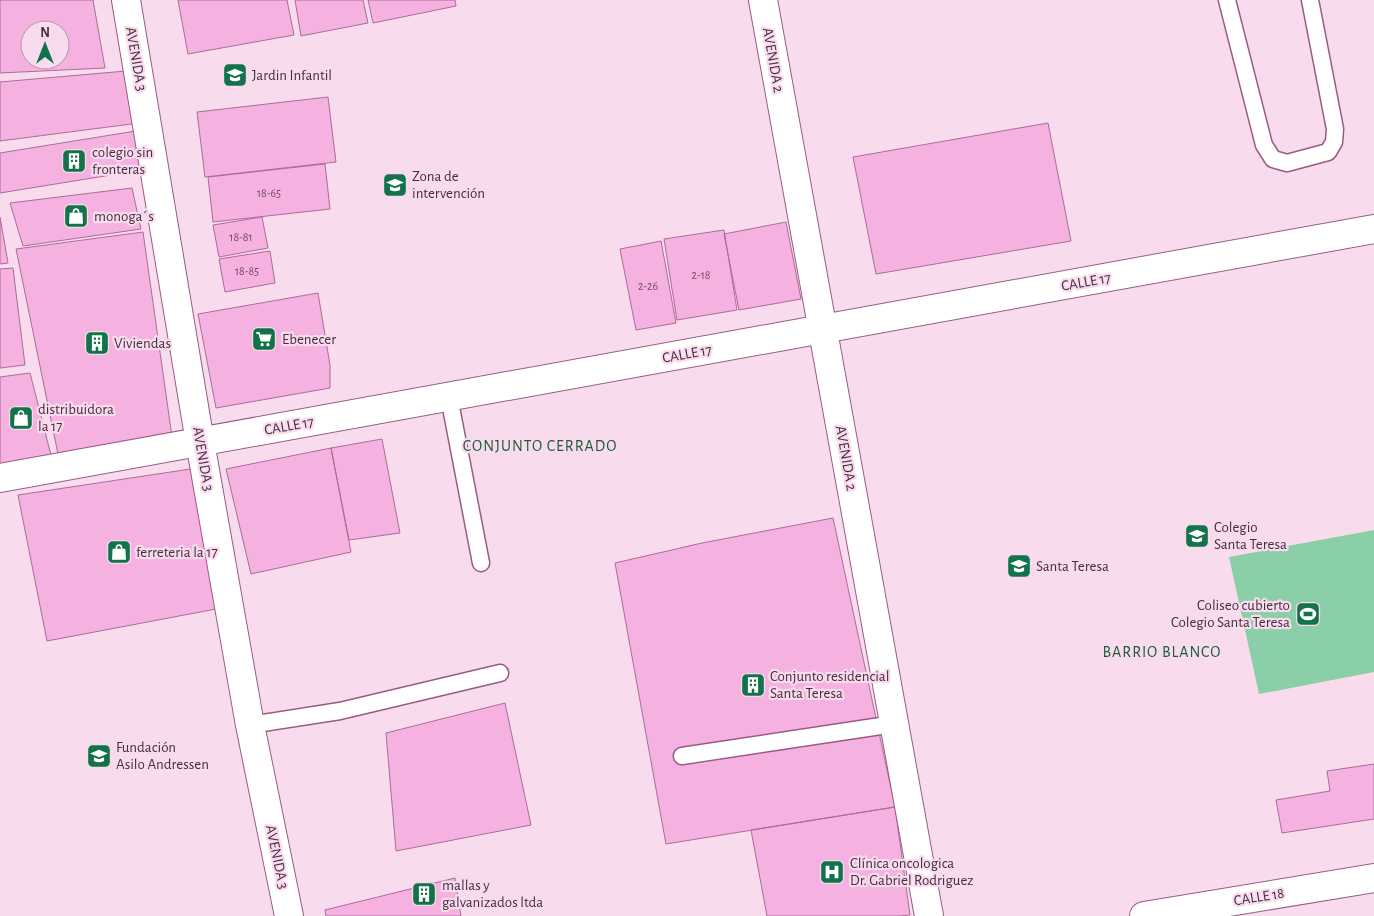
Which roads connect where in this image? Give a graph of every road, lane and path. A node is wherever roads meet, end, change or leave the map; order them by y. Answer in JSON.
{"nodes":[{"id":1,"x":126,"y":0,"type":"edge"},
{"id":2,"x":762,"y":0,"type":"edge"},
{"id":3,"x":1228,"y":0,"type":"edge"},
{"id":4,"x":1310,"y":0,"type":"edge"},
{"id":5,"x":1374,"y":229,"type":"edge"},
{"id":6,"x":822,"y":330,"type":"junction"},
{"id":7,"x":449,"y":397,"type":"junction"},
{"id":8,"x":200,"y":442,"type":"junction"},
{"id":9,"x":0,"y":478,"type":"edge"},
{"id":10,"x":481,"y":564,"type":"dead end"},
{"id":11,"x":500,"y":673,"type":"dead end"},
{"id":12,"x":894,"y":724,"type":"junction"},
{"id":13,"x":250,"y":726,"type":"junction"},
{"id":14,"x":682,"y":756,"type":"dead end"},
{"id":15,"x":1374,"y":878,"type":"edge"},
{"id":16,"x":290,"y":916,"type":"edge"},
{"id":17,"x":929,"y":916,"type":"edge"},
{"id":18,"x":1144,"y":916,"type":"edge"}],
"edges":[{"from":1,"to":8,"type":"street","name":"AVENIDA 3"},
{"from":2,"to":6,"type":"street","name":"AVENIDA 2"},
{"from":3,"to":4,"type":"lane"},
{"from":5,"to":6,"type":"street","name":"CALLE 17"},
{"from":6,"to":7,"type":"street","name":"CALLE 17"},
{"from":6,"to":12,"type":"street","name":"AVENIDA 2"},
{"from":7,"to":8,"type":"street","name":"CALLE 17"},
{"from":7,"to":10,"type":"lane"},
{"from":8,"to":9,"type":"street","name":"CALLE 17"},
{"from":8,"to":13,"type":"street","name":"AVENIDA 3"},
{"from":11,"to":13,"type":"lane"},
{"from":12,"to":14,"type":"lane"},
{"from":12,"to":17,"type":"street","name":"AVENIDA 2"},
{"from":13,"to":16,"type":"street","name":"AVENIDA 3"},
{"from":15,"to":18,"type":"street","name":"CALLE 18"}]}
